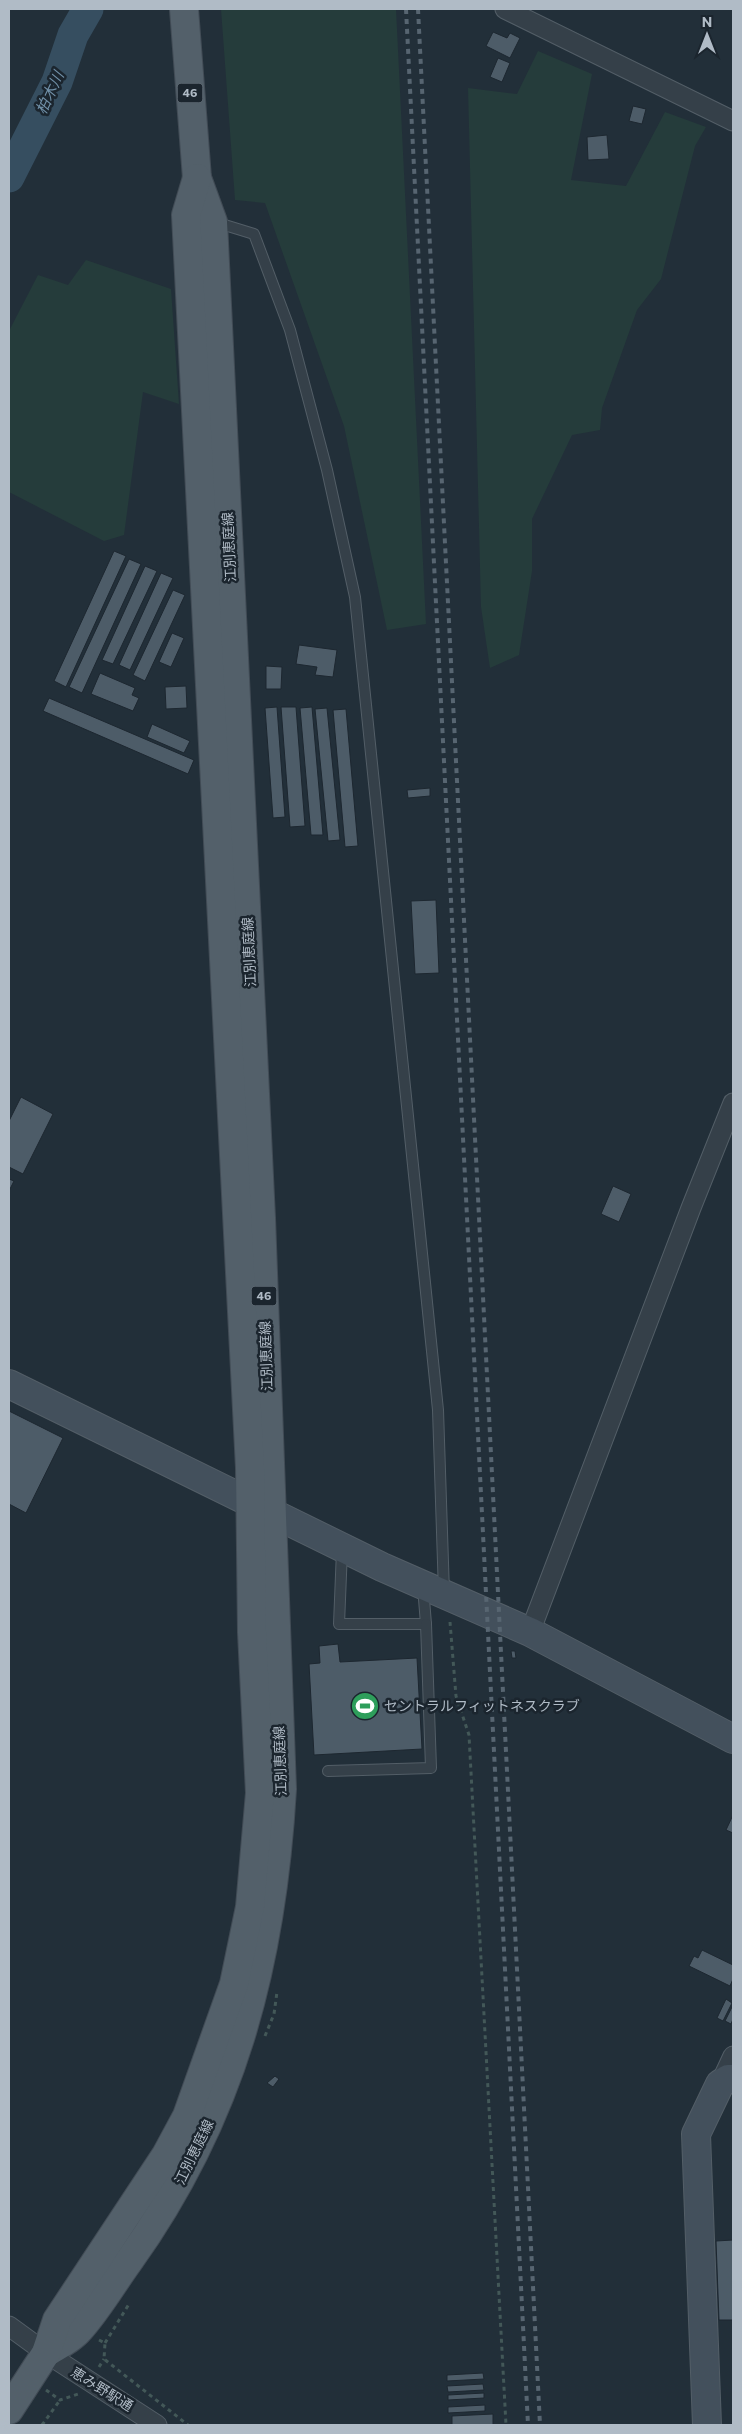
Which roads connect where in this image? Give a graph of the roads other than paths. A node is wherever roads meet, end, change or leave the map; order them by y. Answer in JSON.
{"nodes":[{"id":1,"x":184,"y":9,"type":"edge"},
{"id":2,"x":505,"y":9,"type":"edge"},
{"id":3,"x":733,"y":121,"type":"edge"},
{"id":4,"x":197,"y":178,"type":"junction"},
{"id":5,"x":213,"y":222,"type":"junction"},
{"id":6,"x":733,"y":1103,"type":"edge"},
{"id":7,"x":9,"y":1384,"type":"edge"},
{"id":8,"x":261,"y":1508,"type":"junction"},
{"id":9,"x":342,"y":1546,"type":"junction"},
{"id":10,"x":431,"y":1596,"type":"junction"},
{"id":11,"x":426,"y":1624,"type":"junction"},
{"id":12,"x":530,"y":1632,"type":"junction"},
{"id":13,"x":733,"y":1739,"type":"edge"},
{"id":14,"x":328,"y":1771,"type":"dead end"},
{"id":15,"x":733,"y":2056,"type":"edge"},
{"id":16,"x":727,"y":2082,"type":"edge"},
{"id":17,"x":9,"y":2326,"type":"edge"},
{"id":18,"x":46,"y":2353,"type":"junction"},
{"id":19,"x":9,"y":2410,"type":"edge"},
{"id":20,"x":157,"y":2425,"type":"edge"},
{"id":21,"x":707,"y":2425,"type":"edge"}],
"edges":[{"from":1,"to":4,"type":"main road","name":"江別恵庭線","number":"46"},
{"from":2,"to":3,"type":"street"},
{"from":4,"to":5,"type":"main road","name":"江別恵庭線","number":"46"},
{"from":4,"to":8,"type":"main road","name":"江別恵庭線","number":"46"},
{"from":5,"to":8,"type":"main road","name":"江別恵庭線","number":"46"},
{"from":5,"to":10,"type":"lane"},
{"from":6,"to":12,"type":"street"},
{"from":7,"to":8,"type":"street"},
{"from":8,"to":9,"type":"street"},
{"from":8,"to":18,"type":"main road","name":"江別恵庭線","number":"46"},
{"from":8,"to":18,"type":"main road","name":"江別恵庭線","number":"46"},
{"from":9,"to":10,"type":"street"},
{"from":9,"to":11,"type":"lane"},
{"from":10,"to":11,"type":"lane"},
{"from":10,"to":12,"type":"street"},
{"from":11,"to":14,"type":"lane"},
{"from":12,"to":13,"type":"street"},
{"from":15,"to":16,"type":"street"},
{"from":16,"to":21,"type":"street"},
{"from":17,"to":18,"type":"street","name":"恵み野駅通"},
{"from":18,"to":19,"type":"main road","name":"江別恵庭線","number":"46"},
{"from":18,"to":20,"type":"street","name":"恵み野駅通"}]}
